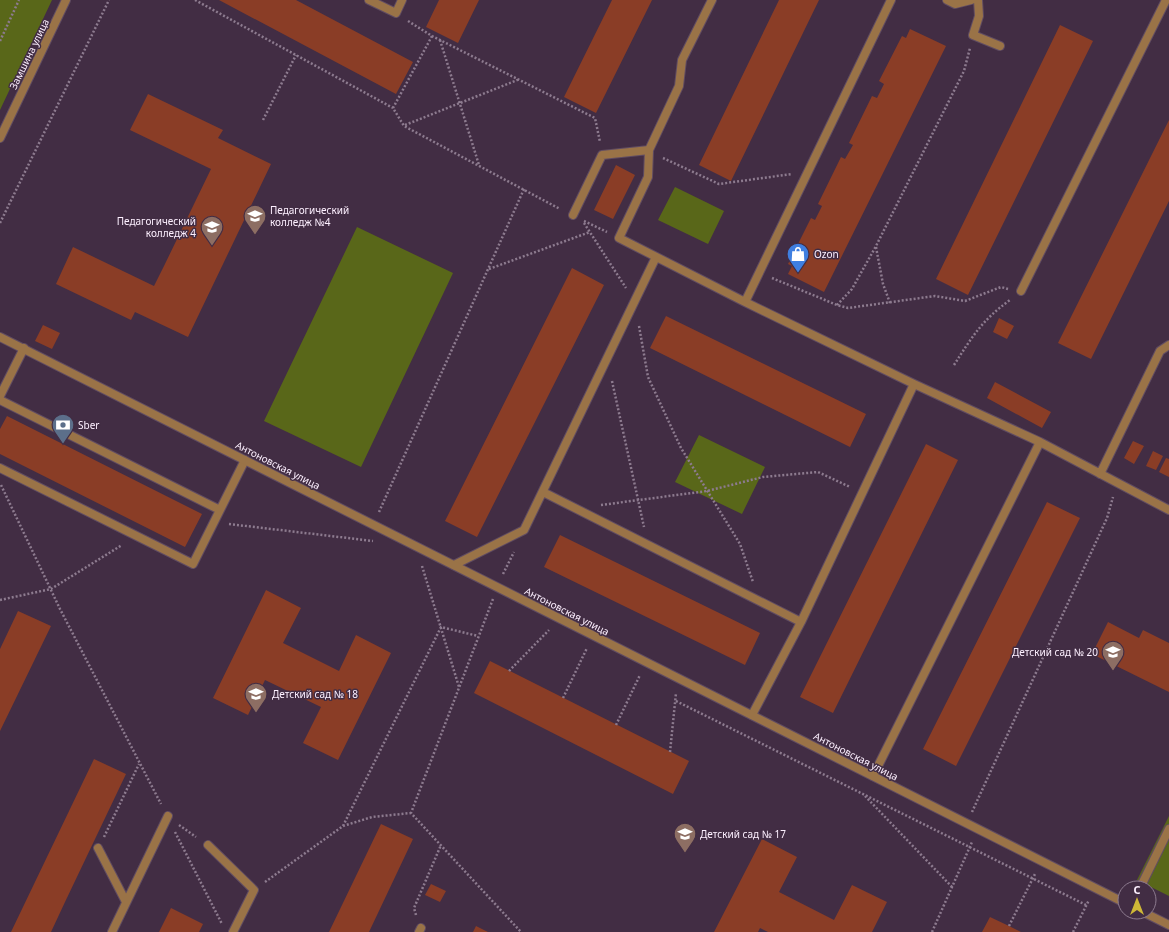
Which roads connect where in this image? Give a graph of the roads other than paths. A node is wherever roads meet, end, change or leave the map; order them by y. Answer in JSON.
{"nodes":[{"id":1,"x":66,"y":0,"type":"edge"},
{"id":2,"x":370,"y":0,"type":"edge"},
{"id":3,"x":402,"y":0,"type":"edge"},
{"id":4,"x":712,"y":0,"type":"edge"},
{"id":5,"x":891,"y":0,"type":"edge"},
{"id":6,"x":947,"y":0,"type":"edge"},
{"id":7,"x":971,"y":0,"type":"edge"},
{"id":8,"x":978,"y":0,"type":"edge"},
{"id":9,"x":1166,"y":0,"type":"edge"},
{"id":10,"x":1000,"y":46,"type":"dead end"},
{"id":11,"x":0,"y":138,"type":"edge"},
{"id":12,"x":648,"y":150,"type":"junction"},
{"id":13,"x":573,"y":215,"type":"road end"},
{"id":14,"x":656,"y":256,"type":"junction"},
{"id":15,"x":1021,"y":291,"type":"road end"},
{"id":16,"x":745,"y":302,"type":"junction"},
{"id":17,"x":0,"y":336,"type":"edge"},
{"id":18,"x":1169,"y":345,"type":"edge"},
{"id":19,"x":24,"y":348,"type":"junction"},
{"id":20,"x":914,"y":384,"type":"junction"},
{"id":21,"x":0,"y":396,"type":"edge"},
{"id":22,"x":0,"y":400,"type":"edge"},
{"id":23,"x":1040,"y":442,"type":"junction"},
{"id":24,"x":245,"y":460,"type":"junction"},
{"id":25,"x":0,"y":468,"type":"edge"},
{"id":26,"x":1100,"y":474,"type":"junction"},
{"id":27,"x":543,"y":492,"type":"junction"},
{"id":28,"x":220,"y":510,"type":"junction"},
{"id":29,"x":1169,"y":510,"type":"edge"},
{"id":30,"x":454,"y":565,"type":"junction"},
{"id":31,"x":801,"y":622,"type":"junction"},
{"id":32,"x":752,"y":715,"type":"junction"},
{"id":33,"x":873,"y":776,"type":"junction"},
{"id":34,"x":168,"y":816,"type":"road end"},
{"id":35,"x":1169,"y":828,"type":"edge"},
{"id":36,"x":208,"y":845,"type":"road end"},
{"id":37,"x":98,"y":848,"type":"road end"},
{"id":38,"x":1144,"y":880,"type":"edge"},
{"id":39,"x":1117,"y":899,"type":"edge"},
{"id":40,"x":126,"y":902,"type":"junction"},
{"id":41,"x":1157,"y":919,"type":"edge"},
{"id":42,"x":1169,"y":925,"type":"edge"},
{"id":43,"x":112,"y":932,"type":"edge"},
{"id":44,"x":233,"y":932,"type":"edge"}],
"edges":[{"from":1,"to":11,"type":"street","name":"Замшина улица"},
{"from":2,"to":3,"type":"street"},
{"from":4,"to":12,"type":"street"},
{"from":5,"to":16,"type":"street"},
{"from":6,"to":7,"type":"street"},
{"from":8,"to":10,"type":"street"},
{"from":9,"to":15,"type":"street"},
{"from":12,"to":13,"type":"street"},
{"from":12,"to":14,"type":"street"},
{"from":14,"to":16,"type":"street"},
{"from":14,"to":27,"type":"street"},
{"from":16,"to":20,"type":"street"},
{"from":17,"to":19,"type":"street","name":"Антоновская улица"},
{"from":18,"to":26,"type":"street"},
{"from":19,"to":21,"type":"street"},
{"from":19,"to":24,"type":"street","name":"Антоновская улица"},
{"from":20,"to":23,"type":"street"},
{"from":20,"to":31,"type":"street"},
{"from":22,"to":28,"type":"street"},
{"from":23,"to":26,"type":"street"},
{"from":23,"to":33,"type":"street"},
{"from":24,"to":28,"type":"street"},
{"from":24,"to":30,"type":"street","name":"Антоновская улица"},
{"from":25,"to":28,"type":"street"},
{"from":26,"to":29,"type":"street"},
{"from":27,"to":30,"type":"street"},
{"from":27,"to":31,"type":"street"},
{"from":30,"to":32,"type":"street","name":"Антоновская улица"},
{"from":31,"to":32,"type":"street"},
{"from":32,"to":33,"type":"street","name":"Антоновская улица"},
{"from":33,"to":39,"type":"street","name":"Антоновская улица"},
{"from":34,"to":40,"type":"street"},
{"from":35,"to":38,"type":"street"},
{"from":36,"to":44,"type":"street"},
{"from":37,"to":40,"type":"street"},
{"from":40,"to":43,"type":"street"},
{"from":41,"to":42,"type":"street"}]}
